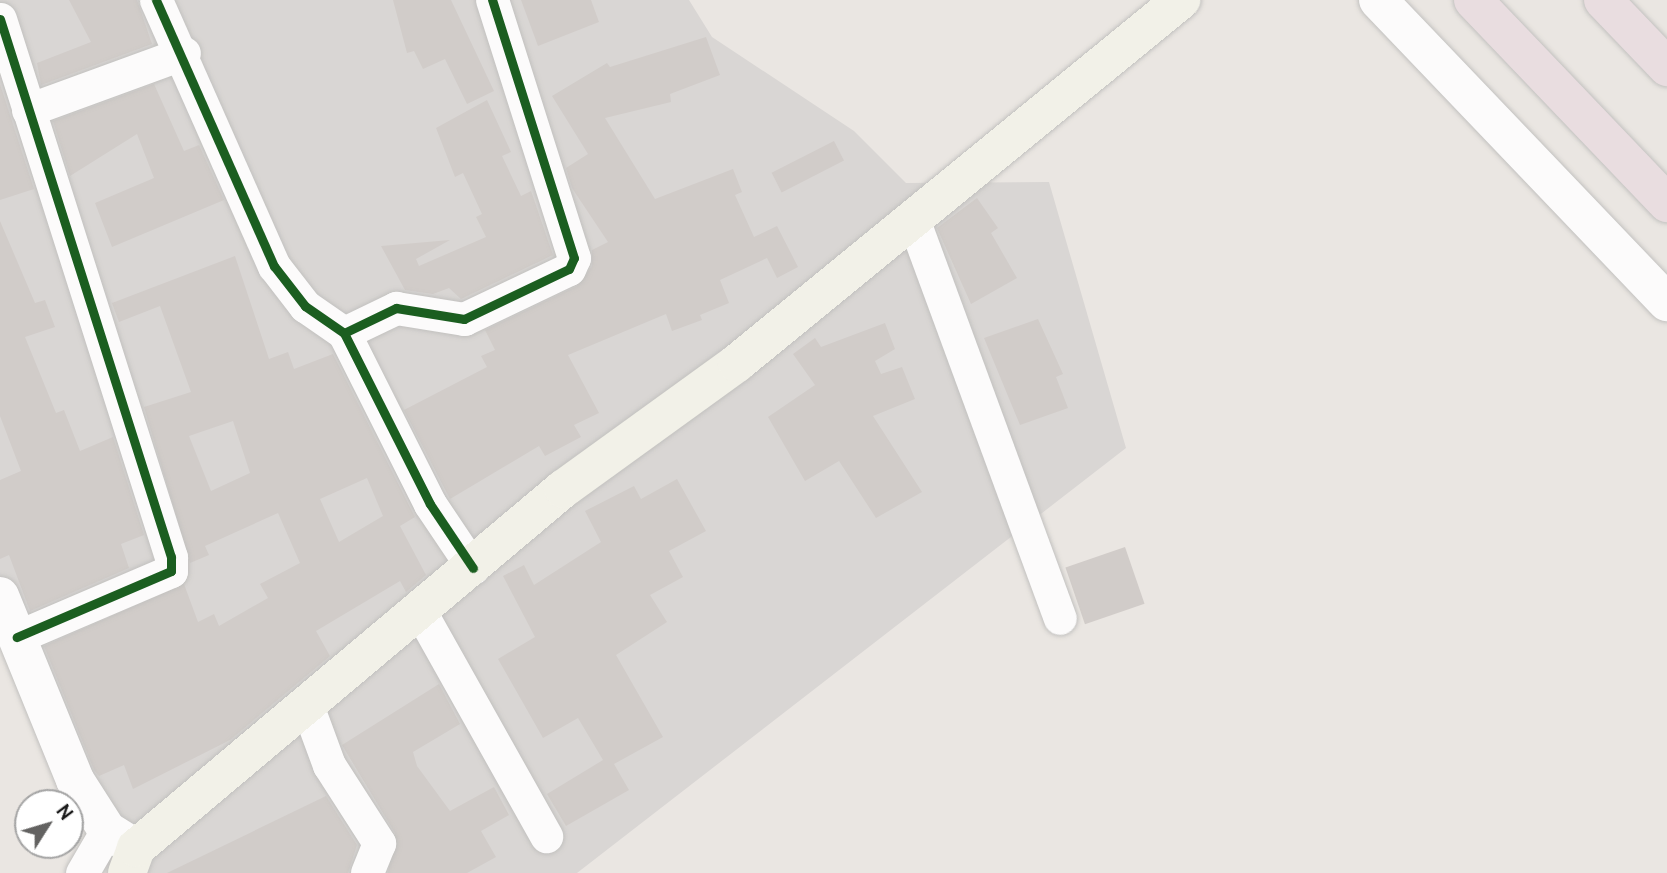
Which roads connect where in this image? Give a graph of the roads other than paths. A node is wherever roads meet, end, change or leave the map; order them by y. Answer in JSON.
{"nodes":[{"id":1,"x":156,"y":0,"type":"edge"},
{"id":2,"x":492,"y":0,"type":"edge"},
{"id":3,"x":1181,"y":0,"type":"edge"},
{"id":4,"x":1378,"y":0,"type":"edge"},
{"id":5,"x":1473,"y":0,"type":"edge"},
{"id":6,"x":1603,"y":0,"type":"edge"},
{"id":7,"x":2,"y":30,"type":"edge"},
{"id":8,"x":184,"y":53,"type":"junction"},
{"id":9,"x":1667,"y":67,"type":"edge"},
{"id":10,"x":28,"y":110,"type":"junction"},
{"id":11,"x":1667,"y":203,"type":"edge"},
{"id":12,"x":913,"y":219,"type":"junction"},
{"id":13,"x":1667,"y":302,"type":"edge"},
{"id":14,"x":345,"y":334,"type":"junction"},
{"id":15,"x":473,"y":568,"type":"junction"},
{"id":16,"x":0,"y":596,"type":"edge"},
{"id":17,"x":421,"y":613,"type":"junction"},
{"id":18,"x":1060,"y":618,"type":"dead end"},
{"id":19,"x":17,"y":637,"type":"junction"},
{"id":20,"x":308,"y":708,"type":"junction"},
{"id":21,"x":546,"y":835,"type":"dead end"},
{"id":22,"x":124,"y":850,"type":"edge"},
{"id":23,"x":82,"y":873,"type":"edge"},
{"id":24,"x":367,"y":873,"type":"edge"}],
"edges":[{"from":1,"to":8,"type":"street"},
{"from":2,"to":14,"type":"street"},
{"from":3,"to":12,"type":"main road"},
{"from":4,"to":13,"type":"street"},
{"from":5,"to":11,"type":"highway"},
{"from":6,"to":9,"type":"highway"},
{"from":7,"to":10,"type":"street"},
{"from":8,"to":10,"type":"street"},
{"from":8,"to":14,"type":"street"},
{"from":10,"to":19,"type":"street"},
{"from":12,"to":15,"type":"main road"},
{"from":12,"to":18,"type":"street"},
{"from":14,"to":15,"type":"street"},
{"from":15,"to":17,"type":"main road"},
{"from":16,"to":19,"type":"street"},
{"from":17,"to":20,"type":"main road"},
{"from":17,"to":21,"type":"street"},
{"from":19,"to":22,"type":"street"},
{"from":20,"to":22,"type":"main road"},
{"from":20,"to":24,"type":"street"},
{"from":22,"to":23,"type":"street"}]}
